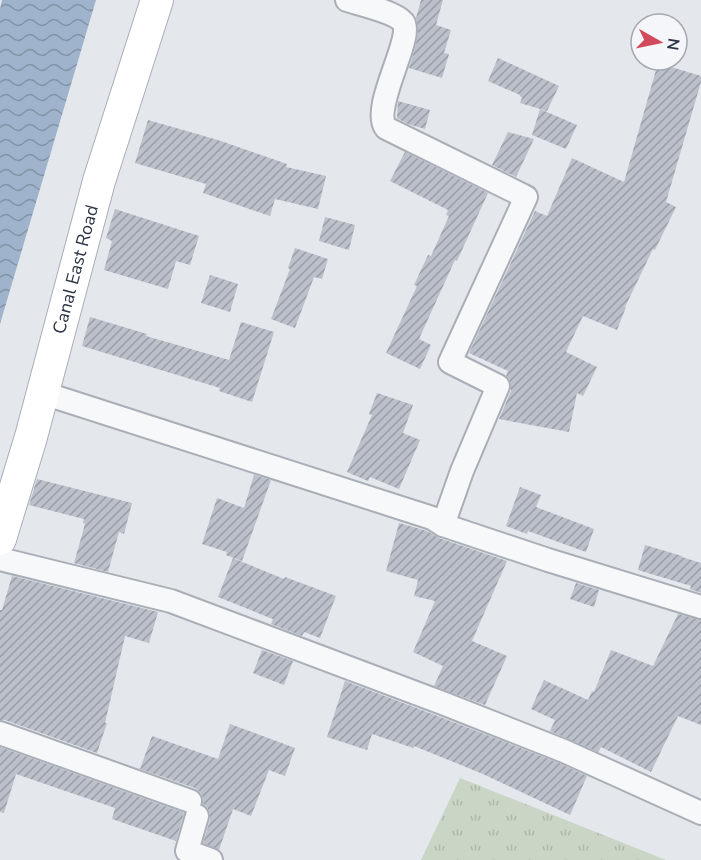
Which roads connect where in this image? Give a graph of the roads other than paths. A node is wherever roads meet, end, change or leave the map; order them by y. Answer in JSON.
{"nodes":[{"id":1,"x":157,"y":0,"type":"edge"},
{"id":2,"x":346,"y":0,"type":"edge"},
{"id":3,"x":43,"y":393,"type":"junction"},
{"id":4,"x":443,"y":525,"type":"junction"},
{"id":5,"x":0,"y":539,"type":"edge"},
{"id":6,"x":0,"y":559,"type":"edge"},
{"id":7,"x":701,"y":607,"type":"edge"},
{"id":8,"x":0,"y":733,"type":"edge"},
{"id":9,"x":701,"y":813,"type":"edge"},
{"id":10,"x":211,"y":860,"type":"edge"}],
"edges":[{"from":1,"to":3,"type":"main road","name":"Canal East Road"},
{"from":2,"to":4,"type":"street"},
{"from":3,"to":4,"type":"street"},
{"from":3,"to":5,"type":"main road","name":"Canal East Road"},
{"from":4,"to":7,"type":"street"},
{"from":6,"to":9,"type":"street"},
{"from":8,"to":10,"type":"street"}]}
